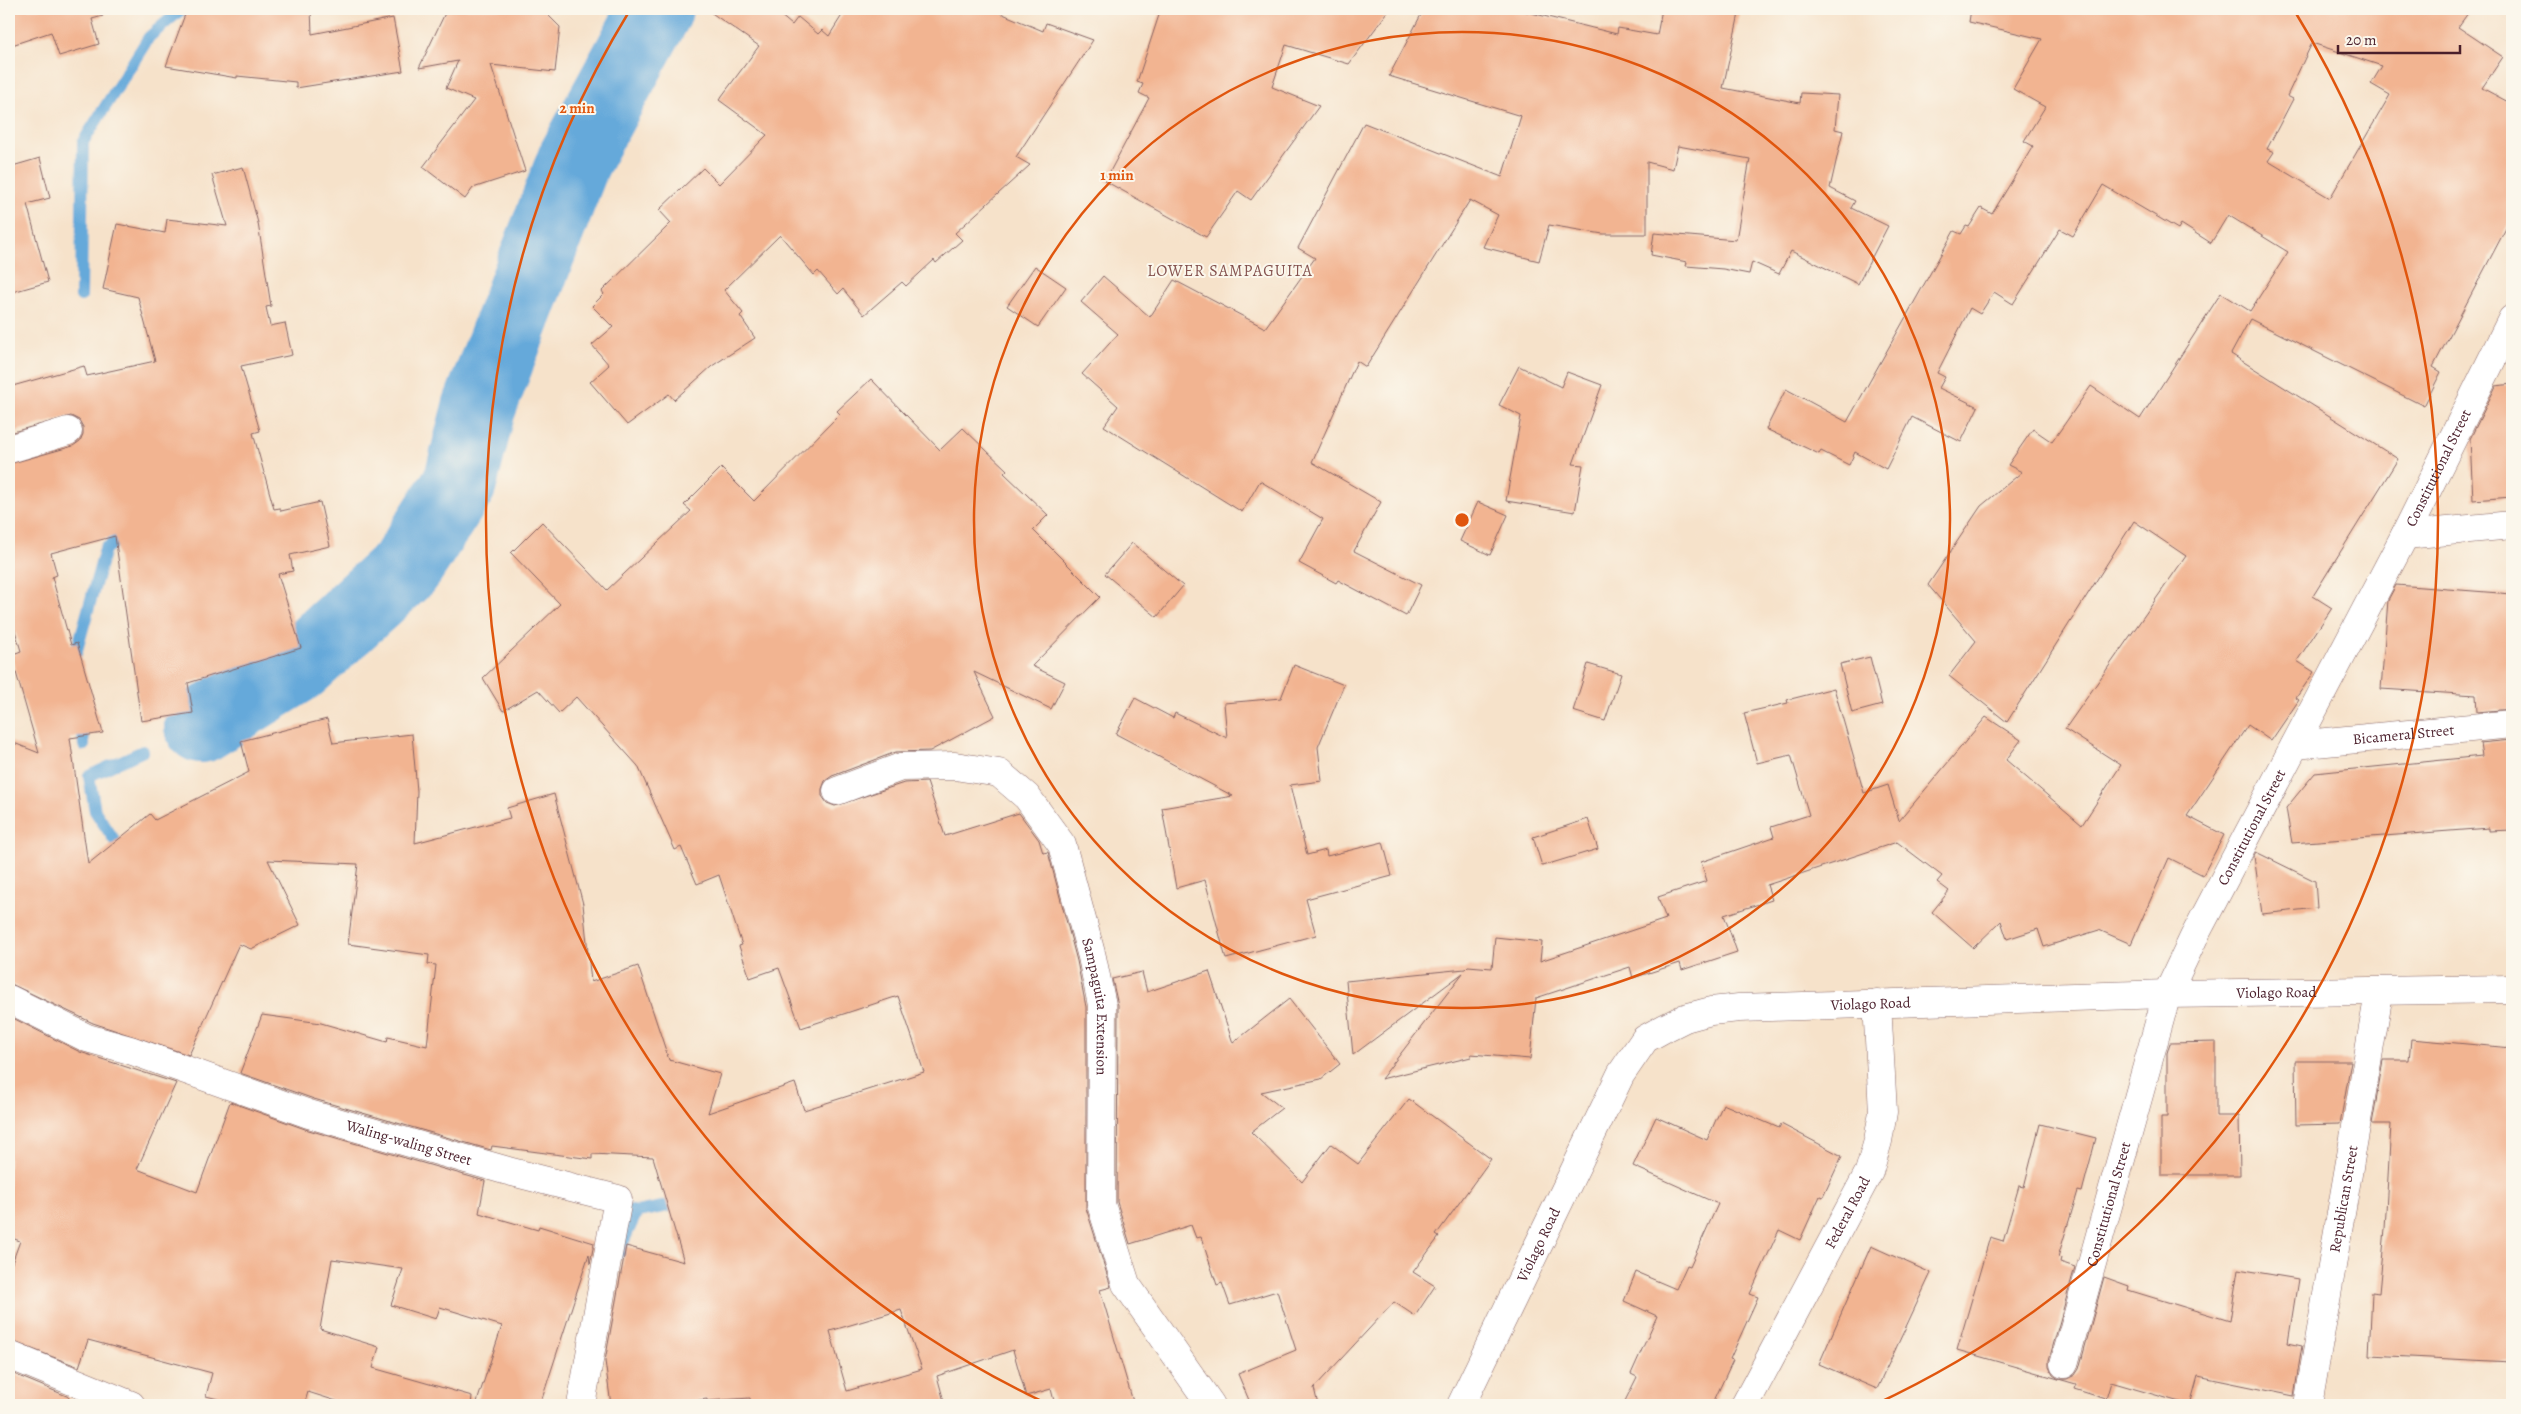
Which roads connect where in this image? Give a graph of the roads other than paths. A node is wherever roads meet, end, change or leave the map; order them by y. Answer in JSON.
{"nodes":[{"id":1,"x":2512,"y":319,"type":"edge"},
{"id":2,"x":68,"y":431,"type":"dead end"},
{"id":3,"x":9,"y":448,"type":"edge"},
{"id":4,"x":2512,"y":525,"type":"edge"},
{"id":5,"x":2406,"y":535,"type":"junction"},
{"id":6,"x":2512,"y":724,"type":"edge"},
{"id":7,"x":2295,"y":745,"type":"junction"},
{"id":8,"x":837,"y":791,"type":"dead end"},
{"id":9,"x":2512,"y":989,"type":"edge"},
{"id":10,"x":2379,"y":993,"type":"junction"},
{"id":11,"x":2167,"y":994,"type":"junction"},
{"id":12,"x":9,"y":999,"type":"edge"},
{"id":13,"x":1877,"y":1003,"type":"junction"},
{"id":14,"x":9,"y":1355,"type":"edge"},
{"id":15,"x":2064,"y":1364,"type":"dead end"},
{"id":16,"x":131,"y":1405,"type":"edge"},
{"id":17,"x":581,"y":1405,"type":"edge"},
{"id":18,"x":1210,"y":1405,"type":"edge"},
{"id":19,"x":1461,"y":1405,"type":"edge"},
{"id":20,"x":1745,"y":1405,"type":"edge"},
{"id":21,"x":2308,"y":1405,"type":"edge"}],
"edges":[{"from":1,"to":5,"type":"street","name":"Constitutional Street"},
{"from":2,"to":3,"type":"street"},
{"from":4,"to":5,"type":"street"},
{"from":5,"to":7,"type":"street","name":"Constitutional Street"},
{"from":6,"to":7,"type":"street","name":"Bicameral Street"},
{"from":7,"to":11,"type":"street","name":"Constitutional Street"},
{"from":8,"to":18,"type":"street","name":"Sampaguita Extension"},
{"from":9,"to":10,"type":"street","name":"Violago Road"},
{"from":10,"to":11,"type":"street","name":"Violago Road"},
{"from":10,"to":21,"type":"street","name":"Republican Street"},
{"from":11,"to":13,"type":"street","name":"Violago Road"},
{"from":11,"to":15,"type":"street","name":"Constitutional Street"},
{"from":12,"to":17,"type":"street","name":"Waling-waling Street"},
{"from":13,"to":19,"type":"street","name":"Violago Road"},
{"from":13,"to":20,"type":"street","name":"Federal Road"},
{"from":14,"to":16,"type":"street"}]}
